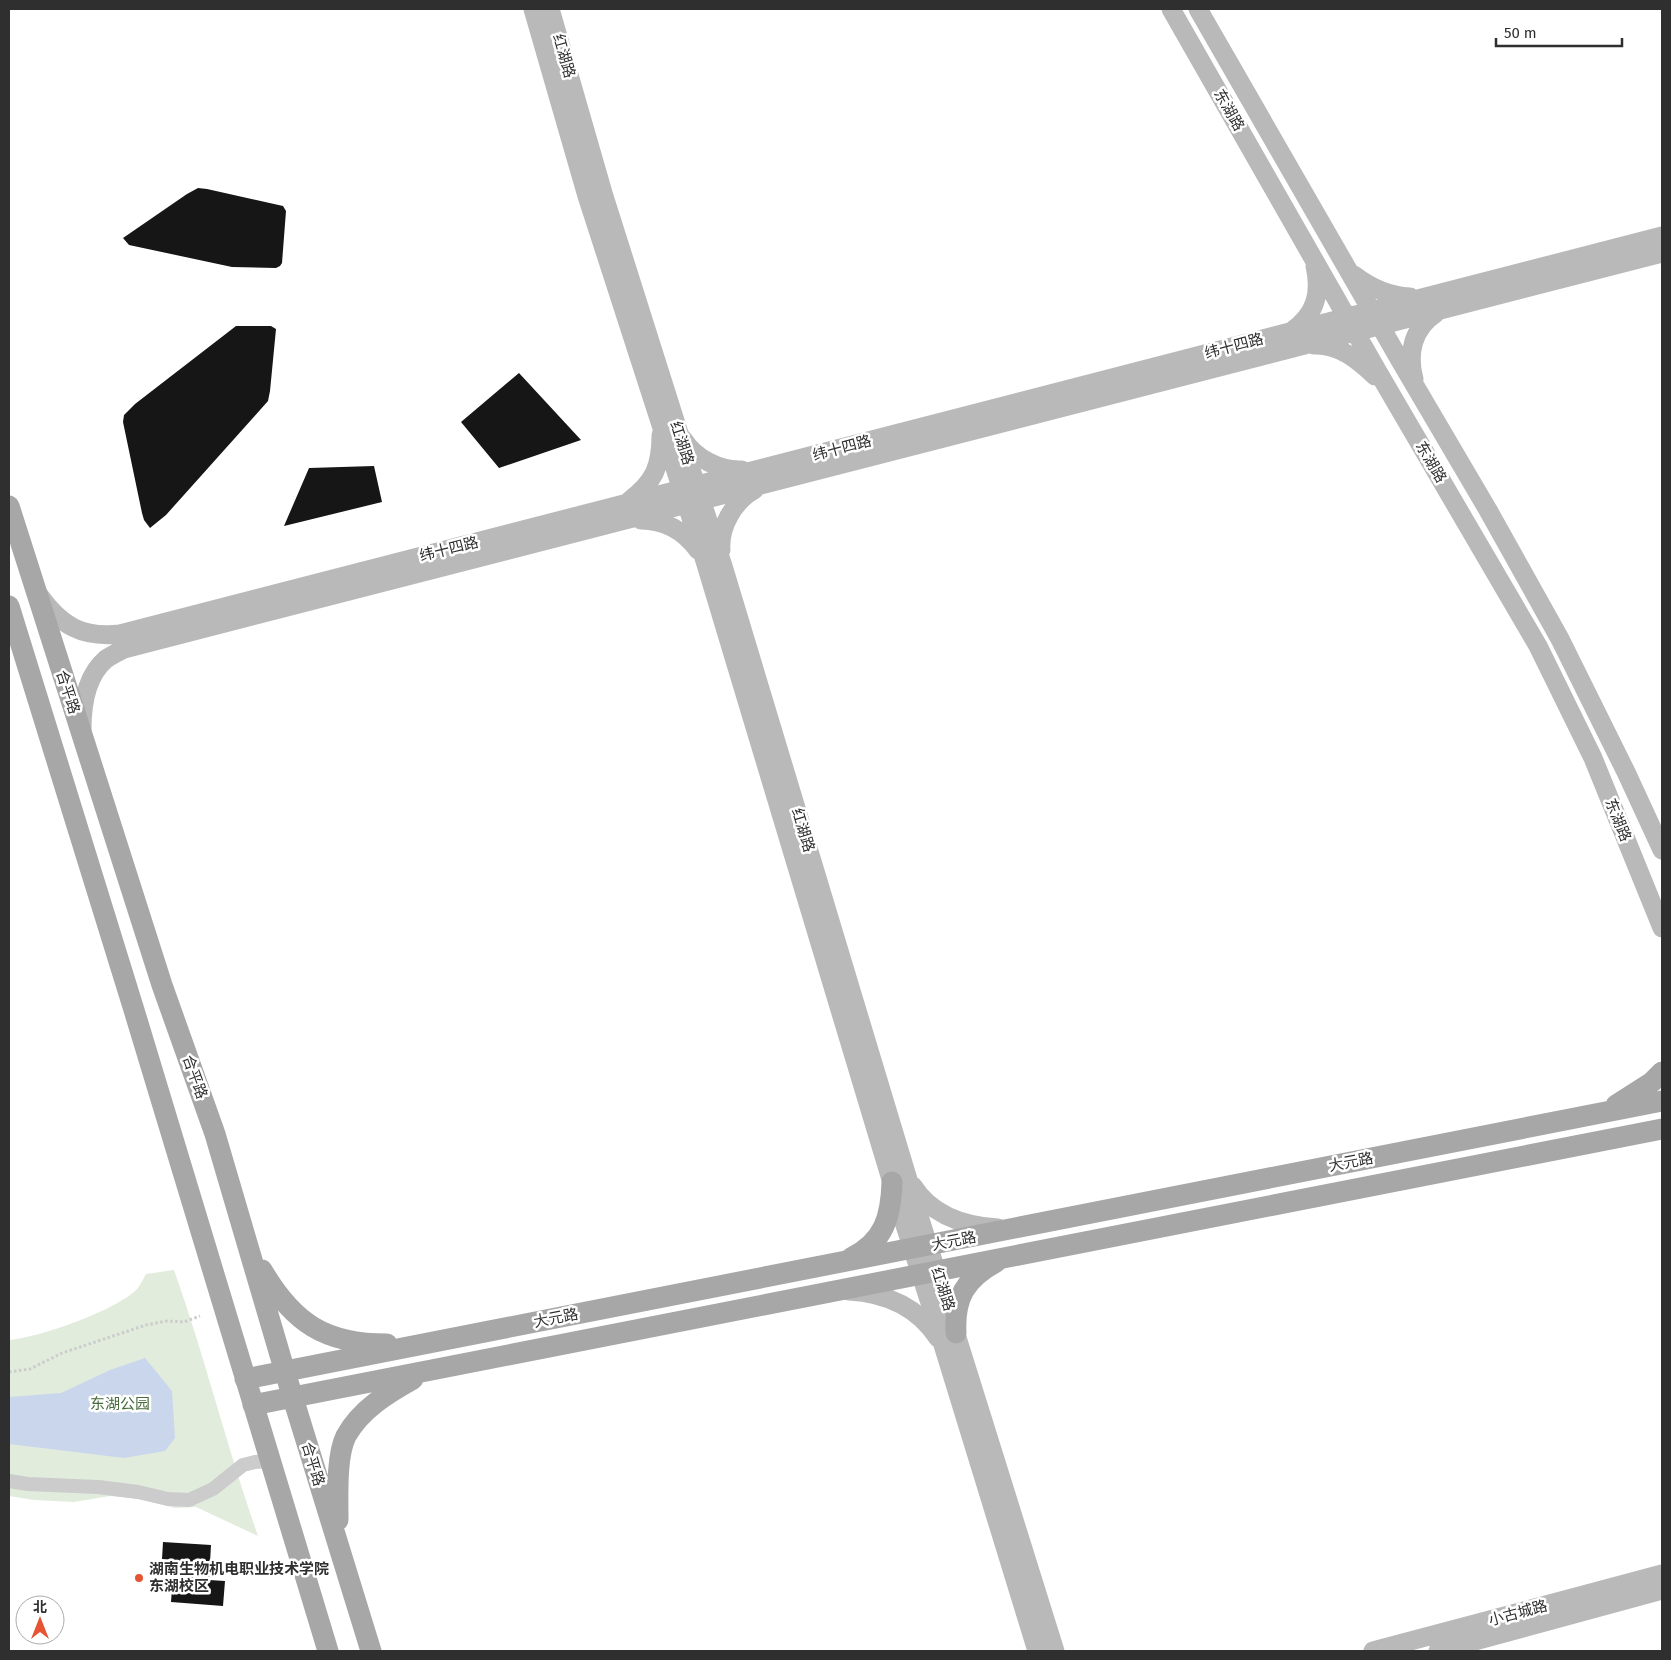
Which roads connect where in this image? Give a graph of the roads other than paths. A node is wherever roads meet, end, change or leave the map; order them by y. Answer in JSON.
{"nodes":[{"id":1,"x":533,"y":9,"type":"edge"},
{"id":2,"x":550,"y":9,"type":"edge"},
{"id":3,"x":1171,"y":9,"type":"edge"},
{"id":4,"x":1198,"y":9,"type":"edge"},
{"id":5,"x":1662,"y":236,"type":"edge"},
{"id":6,"x":1662,"y":254,"type":"edge"},
{"id":7,"x":1313,"y":257,"type":"junction"},
{"id":8,"x":1348,"y":270,"type":"junction"},
{"id":9,"x":1436,"y":304,"type":"junction"},
{"id":10,"x":1376,"y":319,"type":"junction"},
{"id":11,"x":1351,"y":325,"type":"junction"},
{"id":12,"x":1296,"y":339,"type":"junction"},
{"id":13,"x":1387,"y":387,"type":"junction"},
{"id":14,"x":1418,"y":392,"type":"junction"},
{"id":15,"x":659,"y":417,"type":"junction"},
{"id":16,"x":678,"y":430,"type":"junction"},
{"id":17,"x":762,"y":477,"type":"junction"},
{"id":18,"x":692,"y":495,"type":"junction"},
{"id":19,"x":9,"y":506,"type":"edge"},
{"id":20,"x":625,"y":512,"type":"junction"},
{"id":21,"x":705,"y":561,"type":"junction"},
{"id":22,"x":723,"y":566,"type":"junction"},
{"id":23,"x":35,"y":590,"type":"junction"},
{"id":24,"x":9,"y":606,"type":"edge"},
{"id":25,"x":82,"y":738,"type":"junction"},
{"id":26,"x":1662,"y":850,"type":"edge"},
{"id":27,"x":1662,"y":928,"type":"edge"},
{"id":28,"x":1662,"y":1072,"type":"edge"},
{"id":29,"x":1662,"y":1101,"type":"edge"},
{"id":30,"x":1604,"y":1112,"type":"junction"},
{"id":31,"x":1662,"y":1129,"type":"edge"},
{"id":32,"x":1609,"y":1139,"type":"junction"},
{"id":33,"x":1662,"y":1141,"type":"edge"},
{"id":34,"x":900,"y":1180,"type":"junction"},
{"id":35,"x":1015,"y":1228,"type":"junction"},
{"id":36,"x":248,"y":1247,"type":"junction"},
{"id":37,"x":921,"y":1247,"type":"junction"},
{"id":38,"x":1013,"y":1256,"type":"junction"},
{"id":39,"x":842,"y":1262,"type":"junction"},
{"id":40,"x":929,"y":1272,"type":"junction"},
{"id":41,"x":838,"y":1291,"type":"junction"},
{"id":42,"x":950,"y":1340,"type":"junction"},
{"id":43,"x":422,"y":1345,"type":"junction"},
{"id":44,"x":429,"y":1371,"type":"junction"},
{"id":45,"x":285,"y":1372,"type":"junction"},
{"id":46,"x":246,"y":1380,"type":"junction"},
{"id":47,"x":293,"y":1397,"type":"junction"},
{"id":48,"x":253,"y":1405,"type":"junction"},
{"id":49,"x":270,"y":1461,"type":"junction"},
{"id":50,"x":9,"y":1481,"type":"edge"},
{"id":51,"x":337,"y":1540,"type":"junction"},
{"id":52,"x":1662,"y":1574,"type":"edge"},
{"id":53,"x":1662,"y":1590,"type":"edge"},
{"id":54,"x":328,"y":1651,"type":"edge"},
{"id":55,"x":371,"y":1651,"type":"edge"},
{"id":56,"x":1037,"y":1651,"type":"edge"},
{"id":57,"x":1055,"y":1651,"type":"edge"},
{"id":58,"x":1373,"y":1651,"type":"edge"},
{"id":59,"x":1438,"y":1651,"type":"edge"}],
"edges":[{"from":1,"to":15,"type":"main road","name":"红湖路"},
{"from":2,"to":16,"type":"main road","name":"红湖路"},
{"from":3,"to":7,"type":"main road","name":"东湖路"},
{"from":4,"to":8,"type":"main road","name":"东湖路"},
{"from":5,"to":9,"type":"main road","name":"纬十四路"},
{"from":6,"to":9,"type":"main road","name":"纬十四路"},
{"from":7,"to":11,"type":"main road","name":"东湖路"},
{"from":7,"to":12,"type":"main road"},
{"from":8,"to":9,"type":"main road"},
{"from":8,"to":10,"type":"main road","name":"东湖路"},
{"from":9,"to":10,"type":"main road","name":"纬十四路"},
{"from":9,"to":14,"type":"main road"},
{"from":10,"to":11,"type":"main road","name":"纬十四路"},
{"from":10,"to":14,"type":"main road","name":"东湖路"},
{"from":11,"to":12,"type":"main road","name":"纬十四路"},
{"from":11,"to":13,"type":"main road","name":"东湖路"},
{"from":12,"to":13,"type":"main road"},
{"from":12,"to":17,"type":"main road","name":"纬十四路"},
{"from":13,"to":27,"type":"main road","name":"东湖路"},
{"from":14,"to":26,"type":"main road","name":"东湖路"},
{"from":15,"to":18,"type":"main road","name":"红湖路"},
{"from":15,"to":20,"type":"main road"},
{"from":16,"to":17,"type":"main road"},
{"from":16,"to":18,"type":"main road","name":"红湖路"},
{"from":17,"to":18,"type":"main road","name":"纬十四路"},
{"from":17,"to":22,"type":"main road"},
{"from":18,"to":20,"type":"main road","name":"纬十四路"},
{"from":18,"to":21,"type":"main road","name":"红湖路"},
{"from":18,"to":22,"type":"main road","name":"红湖路"},
{"from":19,"to":23,"type":"main road","name":"合平路"},
{"from":20,"to":21,"type":"main road"},
{"from":20,"to":23,"type":"main road","name":"纬十四路"},
{"from":20,"to":25,"type":"main road","name":"纬十四路"},
{"from":21,"to":34,"type":"main road","name":"红湖路"},
{"from":22,"to":34,"type":"main road","name":"红湖路"},
{"from":23,"to":25,"type":"main road","name":"合平路"},
{"from":24,"to":46,"type":"main road","name":"合平路"},
{"from":25,"to":36,"type":"main road","name":"合平路"},
{"from":28,"to":30,"type":"main road"},
{"from":29,"to":30,"type":"main road","name":"大元路"},
{"from":30,"to":35,"type":"main road","name":"大元路"},
{"from":31,"to":32,"type":"main road","name":"大元路"},
{"from":32,"to":33,"type":"main road"},
{"from":32,"to":38,"type":"main road","name":"大元路"},
{"from":34,"to":35,"type":"main road"},
{"from":34,"to":37,"type":"main road","name":"红湖路"},
{"from":34,"to":39,"type":"main road"},
{"from":35,"to":37,"type":"main road","name":"大元路"},
{"from":36,"to":43,"type":"main road"},
{"from":36,"to":45,"type":"main road","name":"合平路"},
{"from":37,"to":39,"type":"main road","name":"大元路"},
{"from":37,"to":40,"type":"main road","name":"红湖路"},
{"from":38,"to":40,"type":"main road","name":"大元路"},
{"from":38,"to":42,"type":"main road"},
{"from":39,"to":43,"type":"main road","name":"大元路"},
{"from":40,"to":41,"type":"main road","name":"大元路"},
{"from":40,"to":42,"type":"main road","name":"红湖路"},
{"from":41,"to":42,"type":"main road"},
{"from":41,"to":44,"type":"main road","name":"大元路"},
{"from":42,"to":56,"type":"main road","name":"红湖路"},
{"from":42,"to":57,"type":"main road","name":"红湖路"},
{"from":43,"to":45,"type":"main road","name":"大元路"},
{"from":44,"to":47,"type":"main road","name":"大元路"},
{"from":44,"to":51,"type":"main road"},
{"from":45,"to":46,"type":"main road","name":"大元路"},
{"from":45,"to":47,"type":"main road","name":"合平路"},
{"from":46,"to":48,"type":"main road","name":"合平路"},
{"from":47,"to":48,"type":"main road","name":"大元路"},
{"from":47,"to":51,"type":"main road","name":"合平路"},
{"from":48,"to":49,"type":"main road","name":"合平路"},
{"from":49,"to":50,"type":"street"},
{"from":49,"to":54,"type":"main road","name":"合平路"},
{"from":51,"to":55,"type":"main road","name":"合平路"},
{"from":52,"to":58,"type":"main road","name":"小古城路"},
{"from":53,"to":59,"type":"main road","name":"小古城路"}]}
